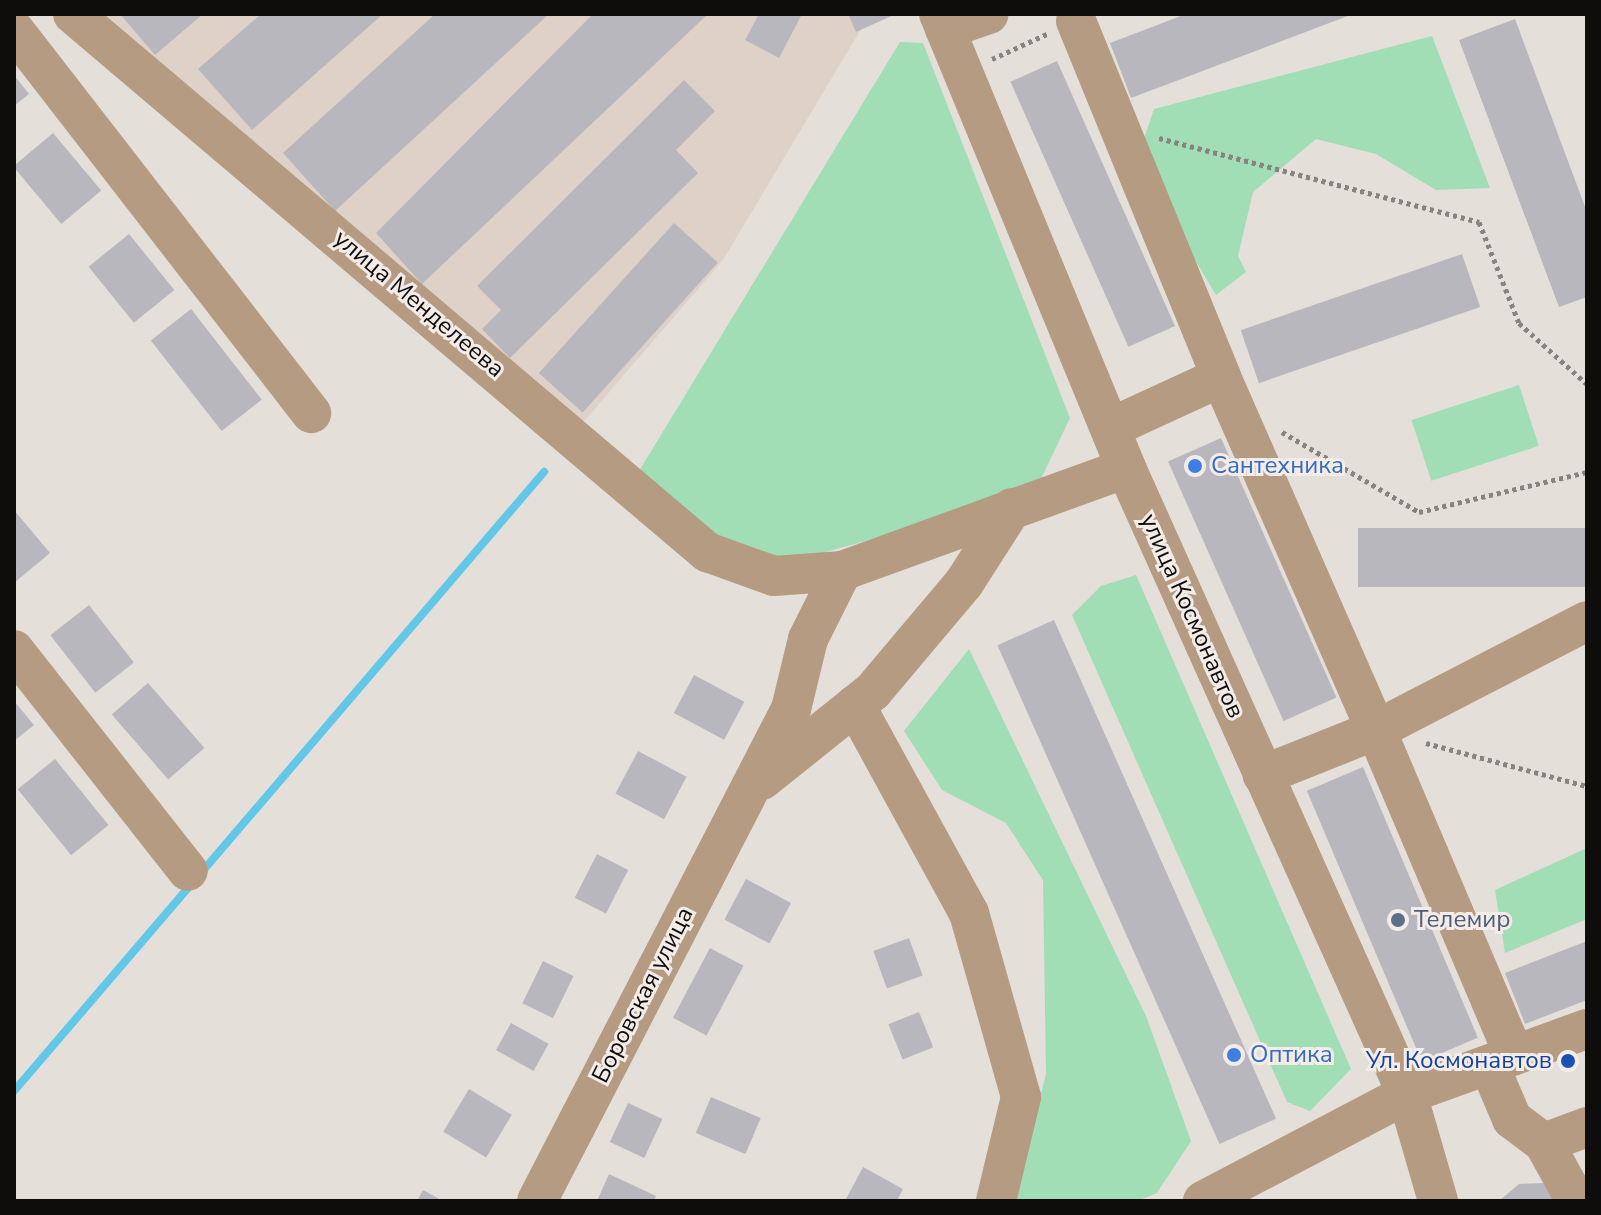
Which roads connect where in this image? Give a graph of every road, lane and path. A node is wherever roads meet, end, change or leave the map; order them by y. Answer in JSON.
{"nodes":[{"id":1,"x":73,"y":14,"type":"edge"},
{"id":2,"x":989,"y":14,"type":"edge"},
{"id":3,"x":1076,"y":21,"type":"dead end"},
{"id":4,"x":942,"y":22,"type":"edge"},
{"id":5,"x":14,"y":30,"type":"edge"},
{"id":6,"x":1123,"y":129,"type":"junction"},
{"id":7,"x":1587,"y":384,"type":"edge"},
{"id":8,"x":1227,"y":390,"type":"junction"},
{"id":9,"x":311,"y":413,"type":"dead end"},
{"id":10,"x":1110,"y":428,"type":"junction"},
{"id":11,"x":1126,"y":468,"type":"junction"},
{"id":12,"x":1587,"y":472,"type":"edge"},
{"id":13,"x":1012,"y":508,"type":"junction"},
{"id":14,"x":842,"y":571,"type":"junction"},
{"id":15,"x":774,"y":576,"type":"junction"},
{"id":16,"x":1587,"y":621,"type":"edge"},
{"id":17,"x":808,"y":639,"type":"junction"},
{"id":18,"x":14,"y":650,"type":"edge"},
{"id":19,"x":855,"y":705,"type":"junction"},
{"id":20,"x":1376,"y":730,"type":"junction"},
{"id":21,"x":1263,"y":775,"type":"junction"},
{"id":22,"x":1587,"y":786,"type":"edge"},
{"id":23,"x":750,"y":790,"type":"junction"},
{"id":24,"x":188,"y":871,"type":"dead end"},
{"id":25,"x":1587,"y":1029,"type":"edge"},
{"id":26,"x":1502,"y":1060,"type":"junction"},
{"id":27,"x":1407,"y":1094,"type":"junction"},
{"id":28,"x":1587,"y":1127,"type":"edge"},
{"id":29,"x":1544,"y":1143,"type":"junction"},
{"id":30,"x":537,"y":1201,"type":"edge"},
{"id":31,"x":996,"y":1201,"type":"edge"},
{"id":32,"x":1203,"y":1201,"type":"edge"},
{"id":33,"x":1438,"y":1201,"type":"edge"},
{"id":34,"x":1576,"y":1201,"type":"edge"}],
"edges":[{"from":1,"to":15,"type":"street","name":"улица Менделеева"},
{"from":2,"to":4,"type":"street"},
{"from":3,"to":6,"type":"street"},
{"from":4,"to":10,"type":"street","name":"улица Космонавтов"},
{"from":5,"to":9,"type":"street"},
{"from":6,"to":7,"type":"path"},
{"from":6,"to":8,"type":"street"},
{"from":8,"to":10,"type":"street"},
{"from":8,"to":12,"type":"path"},
{"from":8,"to":20,"type":"street"},
{"from":10,"to":11,"type":"street","name":"улица Космонавтов"},
{"from":11,"to":13,"type":"street"},
{"from":11,"to":21,"type":"street","name":"улица Космонавтов"},
{"from":13,"to":14,"type":"street"},
{"from":13,"to":19,"type":"street","name":"Боровская улица"},
{"from":14,"to":15,"type":"street","name":"улица Менделеева"},
{"from":14,"to":17,"type":"street","name":"Боровская улица"},
{"from":15,"to":17,"type":"street"},
{"from":16,"to":20,"type":"street"},
{"from":17,"to":23,"type":"street","name":"Боровская улица"},
{"from":18,"to":24,"type":"street"},
{"from":19,"to":23,"type":"street","name":"Боровская улица"},
{"from":19,"to":31,"type":"street"},
{"from":20,"to":21,"type":"street"},
{"from":20,"to":22,"type":"path"},
{"from":20,"to":26,"type":"street"},
{"from":21,"to":27,"type":"street","name":"улица Космонавтов"},
{"from":23,"to":30,"type":"street","name":"Боровская улица"},
{"from":25,"to":26,"type":"street"},
{"from":26,"to":27,"type":"street"},
{"from":26,"to":29,"type":"street"},
{"from":27,"to":32,"type":"street"},
{"from":27,"to":33,"type":"street","name":"улица Космонавтов"},
{"from":28,"to":29,"type":"street"},
{"from":29,"to":34,"type":"street"}]}
